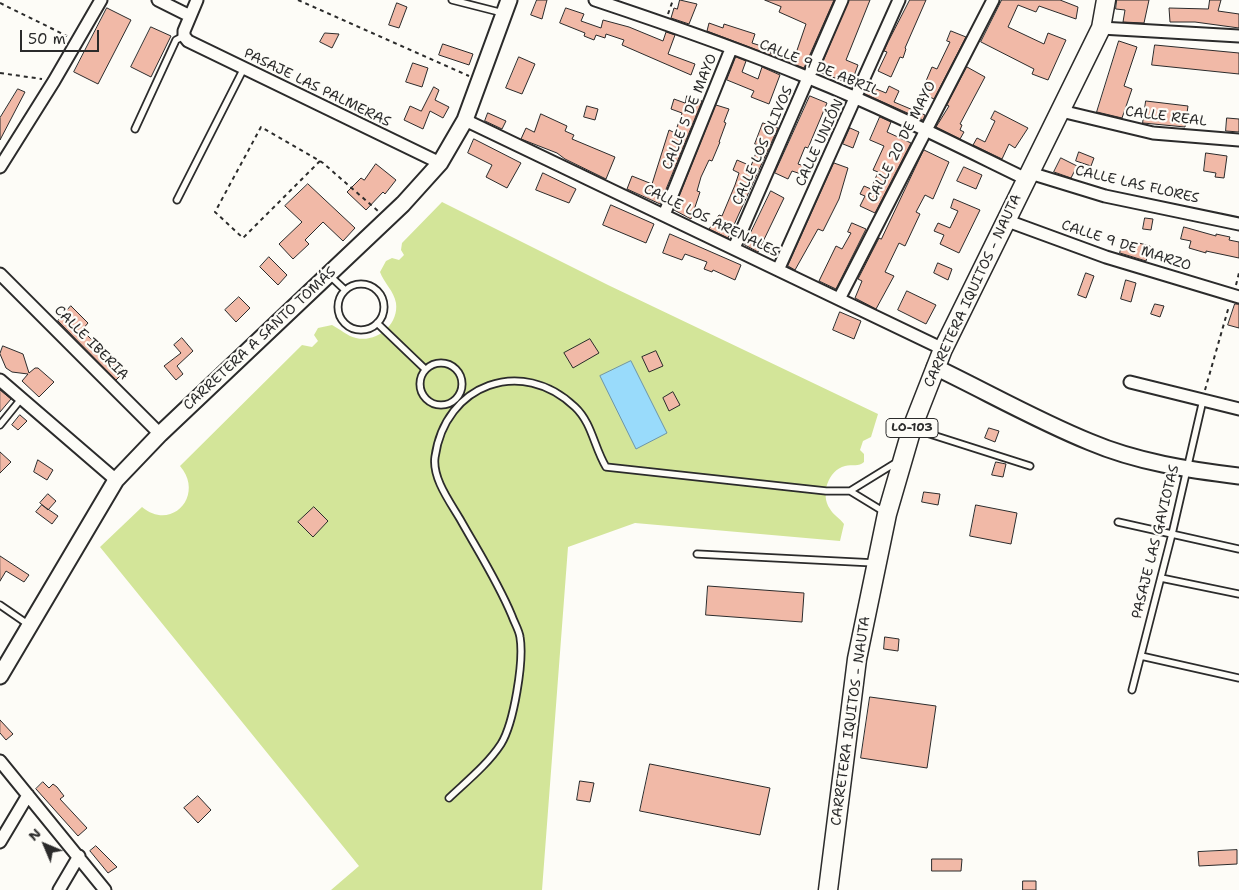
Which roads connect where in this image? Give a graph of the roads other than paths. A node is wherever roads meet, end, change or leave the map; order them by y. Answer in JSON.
{"nodes":[{"id":1,"x":101,"y":0,"type":"edge"},
{"id":2,"x":158,"y":0,"type":"edge"},
{"id":3,"x":197,"y":0,"type":"edge"},
{"id":4,"x":452,"y":0,"type":"edge"},
{"id":5,"x":595,"y":0,"type":"edge"},
{"id":6,"x":842,"y":0,"type":"edge"},
{"id":7,"x":899,"y":0,"type":"edge"},
{"id":8,"x":993,"y":0,"type":"edge"},
{"id":9,"x":1102,"y":2,"type":"edge"},
{"id":10,"x":507,"y":7,"type":"edge"},
{"id":11,"x":190,"y":16,"type":"junction"},
{"id":12,"x":1101,"y":28,"type":"junction"},
{"id":13,"x":184,"y":36,"type":"junction"},
{"id":14,"x":1239,"y":36,"type":"edge"},
{"id":15,"x":732,"y":48,"type":"junction"},
{"id":16,"x":243,"y":70,"type":"junction"},
{"id":17,"x":809,"y":78,"type":"junction"},
{"id":18,"x":856,"y":99,"type":"junction"},
{"id":19,"x":1061,"y":112,"type":"junction"},
{"id":20,"x":466,"y":120,"type":"junction"},
{"id":21,"x":134,"y":129,"type":"dead end"},
{"id":22,"x":925,"y":130,"type":"junction"},
{"id":23,"x":1239,"y":140,"type":"edge"},
{"id":24,"x":440,"y":163,"type":"junction"},
{"id":25,"x":0,"y":167,"type":"edge"},
{"id":26,"x":1028,"y":176,"type":"junction"},
{"id":27,"x":177,"y":200,"type":"dead end"},
{"id":28,"x":664,"y":215,"type":"junction"},
{"id":29,"x":1005,"y":220,"type":"junction"},
{"id":30,"x":1239,"y":224,"type":"edge"},
{"id":31,"x":734,"y":248,"type":"junction"},
{"id":32,"x":778,"y":270,"type":"junction"},
{"id":33,"x":0,"y":274,"type":"edge"},
{"id":34,"x":329,"y":275,"type":"junction"},
{"id":35,"x":345,"y":290,"type":"junction"},
{"id":36,"x":1236,"y":296,"type":"edge"},
{"id":37,"x":839,"y":299,"type":"junction"},
{"id":38,"x":377,"y":323,"type":"junction"},
{"id":39,"x":943,"y":348,"type":"junction"},
{"id":40,"x":936,"y":367,"type":"junction"},
{"id":41,"x":425,"y":369,"type":"junction"},
{"id":42,"x":0,"y":380,"type":"edge"},
{"id":43,"x":1130,"y":382,"type":"dead end"},
{"id":44,"x":22,"y":399,"type":"junction"},
{"id":45,"x":455,"y":399,"type":"junction"},
{"id":46,"x":1203,"y":400,"type":"junction"},
{"id":47,"x":461,"y":404,"type":"junction"},
{"id":48,"x":1239,"y":408,"type":"edge"},
{"id":49,"x":0,"y":425,"type":"edge"},
{"id":50,"x":912,"y":428,"type":"junction"},
{"id":51,"x":160,"y":434,"type":"junction"},
{"id":52,"x":903,"y":458,"type":"junction"},
{"id":53,"x":1030,"y":466,"type":"dead end"},
{"id":54,"x":1187,"y":470,"type":"junction"},
{"id":55,"x":1239,"y":476,"type":"edge"},
{"id":56,"x":116,"y":480,"type":"junction"},
{"id":57,"x":850,"y":491,"type":"junction"},
{"id":58,"x":888,"y":514,"type":"junction"},
{"id":59,"x":1118,"y":522,"type":"dead end"},
{"id":60,"x":1172,"y":534,"type":"junction"},
{"id":61,"x":1239,"y":549,"type":"edge"},
{"id":62,"x":698,"y":554,"type":"dead end"},
{"id":63,"x":877,"y":563,"type":"junction"},
{"id":64,"x":1161,"y":578,"type":"junction"},
{"id":65,"x":1239,"y":594,"type":"edge"},
{"id":66,"x":0,"y":605,"type":"edge"},
{"id":67,"x":30,"y":626,"type":"junction"},
{"id":68,"x":1141,"y":656,"type":"junction"},
{"id":69,"x":0,"y":676,"type":"edge"},
{"id":70,"x":1239,"y":678,"type":"edge"},
{"id":71,"x":1132,"y":690,"type":"dead end"},
{"id":72,"x":0,"y":761,"type":"edge"},
{"id":73,"x":28,"y":795,"type":"junction"},
{"id":74,"x":449,"y":798,"type":"dead end"},
{"id":75,"x":0,"y":842,"type":"edge"},
{"id":76,"x":79,"y":856,"type":"junction"},
{"id":77,"x":59,"y":890,"type":"edge"},
{"id":78,"x":105,"y":890,"type":"edge"},
{"id":79,"x":828,"y":890,"type":"edge"}],
"edges":[{"from":1,"to":25,"type":"street"},
{"from":2,"to":11,"type":"street"},
{"from":3,"to":11,"type":"street"},
{"from":4,"to":10,"type":"lane"},
{"from":5,"to":15,"type":"street","name":"CALLE 9 DE ABRIL"},
{"from":6,"to":17,"type":"street","name":"CALLE LOS OLIVOS"},
{"from":7,"to":18,"type":"street","name":"CALLE UNIÓN"},
{"from":8,"to":22,"type":"street","name":"CALLE 20 DE MAYO"},
{"from":9,"to":12,"type":"main road","name":"CARRETERA IQUITOS - NAUTA","number":"LO-103"},
{"from":10,"to":20,"type":"street","name":"CARRETERA A SANTO TOMÁS"},
{"from":11,"to":13,"type":"street"},
{"from":12,"to":14,"type":"street"},
{"from":12,"to":19,"type":"main road","name":"CARRETERA IQUITOS - NAUTA","number":"LO-103"},
{"from":13,"to":16,"type":"street","name":"PASAJE LAS PALMERAS"},
{"from":13,"to":21,"type":"lane"},
{"from":15,"to":17,"type":"street","name":"CALLE 9 DE ABRIL"},
{"from":15,"to":28,"type":"street","name":"CALLE 5 DE MAYO"},
{"from":16,"to":24,"type":"street","name":"PASAJE LAS PALMERAS"},
{"from":16,"to":27,"type":"lane"},
{"from":17,"to":18,"type":"street","name":"CALLE 9 DE ABRIL"},
{"from":17,"to":31,"type":"street","name":"CALLE LOS OLIVOS"},
{"from":18,"to":22,"type":"street","name":"CALLE 9 DE ABRIL"},
{"from":18,"to":32,"type":"street","name":"CALLE UNIÓN"},
{"from":19,"to":23,"type":"street","name":"CALLE REAL"},
{"from":19,"to":26,"type":"main road","name":"CARRETERA IQUITOS - NAUTA","number":"LO-103"},
{"from":20,"to":24,"type":"street","name":"CARRETERA A SANTO TOMÁS"},
{"from":20,"to":28,"type":"street","name":"CALLE LOS ARENALES"},
{"from":22,"to":26,"type":"street","name":"CALLE 9 DE ABRIL"},
{"from":22,"to":37,"type":"street","name":"CALLE 20 DE MAYO"},
{"from":24,"to":34,"type":"street","name":"CARRETERA A SANTO TOMÁS"},
{"from":26,"to":29,"type":"main road","name":"CARRETERA IQUITOS - NAUTA","number":"LO-103"},
{"from":26,"to":30,"type":"street","name":"CALLE LAS FLORES"},
{"from":28,"to":31,"type":"street","name":"CALLE LOS ARENALES"},
{"from":29,"to":36,"type":"street","name":"CALLE 9 DE MARZO"},
{"from":29,"to":39,"type":"main road","name":"CARRETERA IQUITOS - NAUTA","number":"LO-103"},
{"from":31,"to":32,"type":"street","name":"CALLE LOS ARENALES"},
{"from":32,"to":37,"type":"street","name":"CALLE LOS ARENALES"},
{"from":33,"to":51,"type":"street","name":"CALLE IBERIA"},
{"from":34,"to":35,"type":"lane"},
{"from":34,"to":51,"type":"street","name":"CARRETERA A SANTO TOMÁS"},
{"from":35,"to":38,"type":"lane"},
{"from":35,"to":38,"type":"lane"},
{"from":37,"to":39,"type":"street","name":"CALLE LOS ARENALES"},
{"from":38,"to":41,"type":"lane"},
{"from":39,"to":40,"type":"main road","name":"CARRETERA IQUITOS - NAUTA","number":"LO-103"},
{"from":40,"to":50,"type":"main road","name":"CARRETERA IQUITOS - NAUTA","number":"LO-103"},
{"from":40,"to":54,"type":"street"},
{"from":41,"to":45,"type":"lane"},
{"from":41,"to":45,"type":"lane"},
{"from":42,"to":44,"type":"street"},
{"from":43,"to":46,"type":"street"},
{"from":44,"to":49,"type":"lane"},
{"from":44,"to":56,"type":"street"},
{"from":45,"to":47,"type":"lane"},
{"from":46,"to":48,"type":"street"},
{"from":46,"to":54,"type":"lane","name":"PASAJE LAS GAVIOTAS"},
{"from":47,"to":57,"type":"lane"},
{"from":47,"to":74,"type":"lane"},
{"from":50,"to":52,"type":"main road","name":"CARRETERA IQUITOS - NAUTA","number":"LO-103"},
{"from":50,"to":53,"type":"lane"},
{"from":51,"to":56,"type":"street","name":"CARRETERA A SANTO TOMÁS"},
{"from":52,"to":57,"type":"lane"},
{"from":52,"to":58,"type":"main road","name":"CARRETERA IQUITOS - NAUTA","number":"LO-103"},
{"from":54,"to":55,"type":"street"},
{"from":54,"to":60,"type":"lane","name":"PASAJE LAS GAVIOTAS"},
{"from":56,"to":67,"type":"street","name":"CARRETERA A SANTO TOMÁS"},
{"from":57,"to":58,"type":"lane"},
{"from":58,"to":63,"type":"main road","name":"CARRETERA IQUITOS - NAUTA","number":"LO-103"},
{"from":59,"to":60,"type":"lane"},
{"from":60,"to":61,"type":"lane"},
{"from":60,"to":64,"type":"lane","name":"PASAJE LAS GAVIOTAS"},
{"from":62,"to":63,"type":"lane"},
{"from":63,"to":79,"type":"main road","name":"CARRETERA IQUITOS - NAUTA","number":"LO-103"},
{"from":64,"to":65,"type":"lane"},
{"from":64,"to":68,"type":"lane","name":"PASAJE LAS GAVIOTAS"},
{"from":66,"to":67,"type":"lane"},
{"from":67,"to":69,"type":"street","name":"CARRETERA A SANTO TOMÁS"},
{"from":68,"to":70,"type":"lane"},
{"from":68,"to":71,"type":"lane","name":"PASAJE LAS GAVIOTAS"},
{"from":72,"to":73,"type":"street"},
{"from":73,"to":75,"type":"street"},
{"from":73,"to":76,"type":"street"},
{"from":76,"to":77,"type":"street"},
{"from":76,"to":78,"type":"street"}]}
